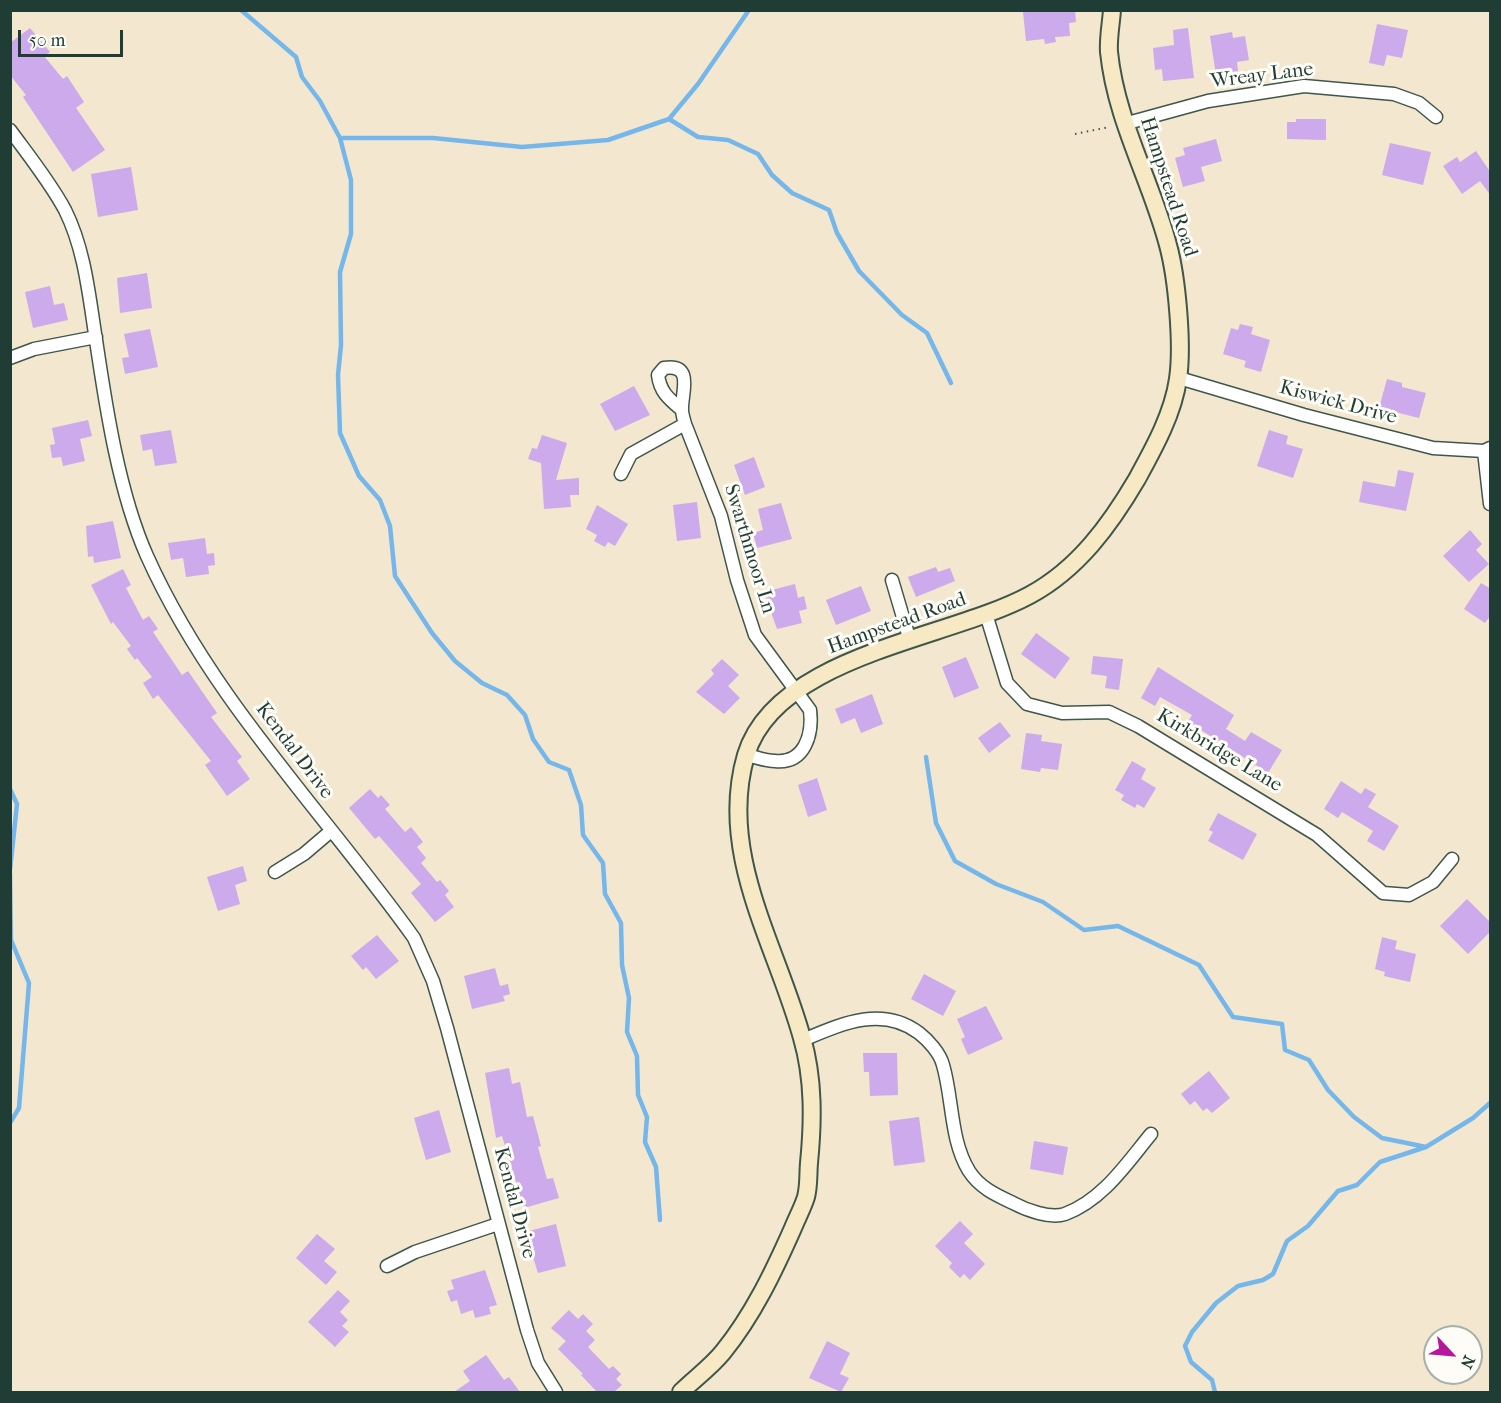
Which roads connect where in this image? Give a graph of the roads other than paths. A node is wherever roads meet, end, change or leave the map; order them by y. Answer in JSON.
{"nodes":[{"id":1,"x":1112,"y":10,"type":"edge"},
{"id":2,"x":1436,"y":117,"type":"dead end"},
{"id":3,"x":1124,"y":124,"type":"junction"},
{"id":4,"x":10,"y":130,"type":"edge"},
{"id":5,"x":96,"y":337,"type":"junction"},
{"id":6,"x":10,"y":358,"type":"edge"},
{"id":7,"x":1179,"y":378,"type":"junction"},
{"id":8,"x":682,"y":410,"type":"dead end"},
{"id":9,"x":685,"y":424,"type":"junction"},
{"id":10,"x":1487,"y":450,"type":"edge"},
{"id":11,"x":621,"y":474,"type":"dead end"},
{"id":12,"x":1491,"y":504,"type":"edge"},
{"id":13,"x":892,"y":580,"type":"dead end"},
{"id":14,"x":986,"y":614,"type":"junction"},
{"id":15,"x":910,"y":641,"type":"junction"},
{"id":16,"x":797,"y":690,"type":"junction"},
{"id":17,"x":746,"y":755,"type":"junction"},
{"id":18,"x":331,"y":831,"type":"junction"},
{"id":19,"x":1452,"y":859,"type":"dead end"},
{"id":20,"x":275,"y":872,"type":"dead end"},
{"id":21,"x":803,"y":1040,"type":"junction"},
{"id":22,"x":1151,"y":1134,"type":"dead end"},
{"id":23,"x":498,"y":1224,"type":"junction"},
{"id":24,"x":387,"y":1266,"type":"dead end"},
{"id":25,"x":556,"y":1392,"type":"edge"},
{"id":26,"x":681,"y":1392,"type":"edge"}],
"edges":[{"from":1,"to":3,"type":"street","name":"Hampstead Road"},
{"from":2,"to":3,"type":"street","name":"Wreay Lane"},
{"from":3,"to":7,"type":"street","name":"Hampstead Road"},
{"from":4,"to":5,"type":"street","name":"Kendal Drive"},
{"from":5,"to":6,"type":"street"},
{"from":5,"to":18,"type":"street","name":"Kendal Drive"},
{"from":7,"to":10,"type":"street","name":"Kiswick Drive"},
{"from":7,"to":14,"type":"street","name":"Hampstead Road"},
{"from":8,"to":9,"type":"street","name":"Swarthmoor Ln"},
{"from":9,"to":11,"type":"street"},
{"from":9,"to":16,"type":"street","name":"Swarthmoor Ln"},
{"from":10,"to":12,"type":"street"},
{"from":13,"to":15,"type":"street"},
{"from":14,"to":15,"type":"street","name":"Hampstead Road"},
{"from":14,"to":19,"type":"street","name":"Kirkbridge Lane"},
{"from":15,"to":16,"type":"street","name":"Hampstead Road"},
{"from":16,"to":17,"type":"street","name":"Hampstead Road"},
{"from":16,"to":17,"type":"street","name":"Swarthmoor Ln"},
{"from":17,"to":21,"type":"street","name":"Hampstead Road"},
{"from":18,"to":20,"type":"street"},
{"from":18,"to":23,"type":"street","name":"Kendal Drive"},
{"from":21,"to":22,"type":"street"},
{"from":21,"to":26,"type":"street","name":"Hampstead Road"},
{"from":23,"to":24,"type":"street"},
{"from":23,"to":25,"type":"street","name":"Kendal Drive"}]}
